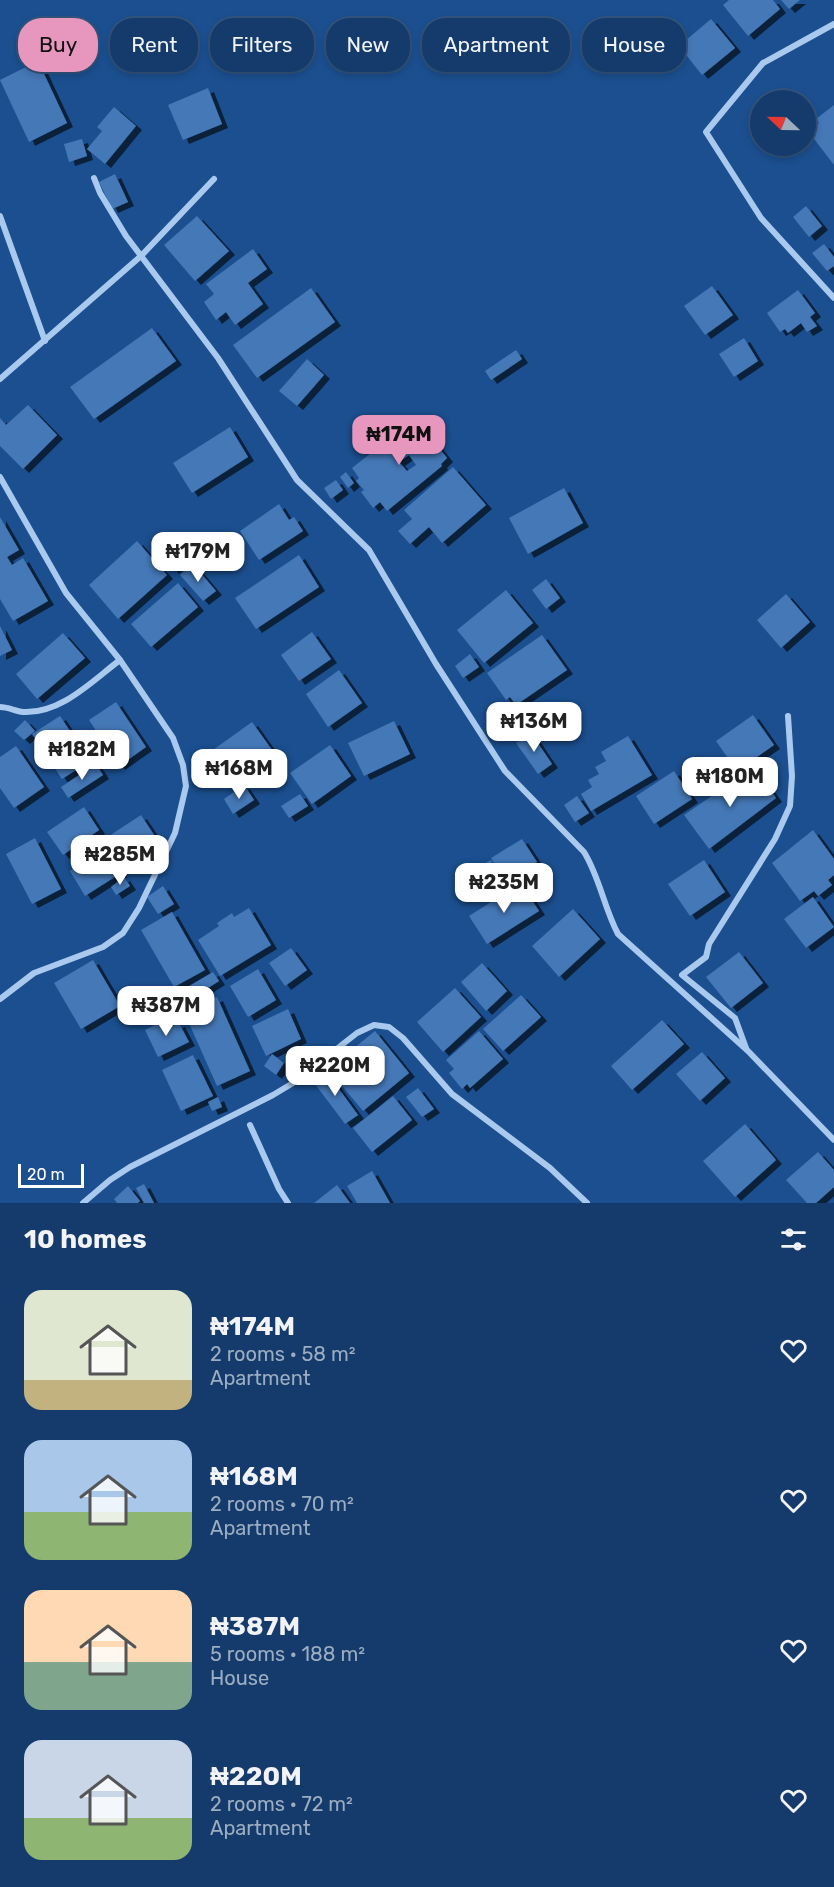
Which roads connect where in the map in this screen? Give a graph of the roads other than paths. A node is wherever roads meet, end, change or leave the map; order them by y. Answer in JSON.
{"nodes":[{"id":1,"x":834,"y":24,"type":"edge"},
{"id":2,"x":94,"y":178,"type":"dead end"},
{"id":3,"x":214,"y":179,"type":"dead end"},
{"id":4,"x":0,"y":216,"type":"edge"},
{"id":5,"x":141,"y":256,"type":"junction"},
{"id":6,"x":834,"y":298,"type":"edge"},
{"id":7,"x":45,"y":341,"type":"junction"},
{"id":8,"x":0,"y":379,"type":"edge"},
{"id":9,"x":0,"y":477,"type":"edge"},
{"id":10,"x":120,"y":660,"type":"junction"},
{"id":11,"x":0,"y":707,"type":"edge"},
{"id":12,"x":788,"y":716,"type":"dead end"},
{"id":13,"x":0,"y":999,"type":"edge"},
{"id":14,"x":748,"y":1051,"type":"junction"},
{"id":15,"x":250,"y":1125,"type":"dead end"},
{"id":16,"x":834,"y":1140,"type":"edge"},
{"id":17,"x":83,"y":1203,"type":"edge"},
{"id":18,"x":288,"y":1203,"type":"edge"},
{"id":19,"x":587,"y":1203,"type":"edge"}],
"edges":[{"from":1,"to":6,"type":"street"},
{"from":2,"to":5,"type":"street"},
{"from":3,"to":5,"type":"street"},
{"from":4,"to":7,"type":"street"},
{"from":5,"to":7,"type":"street"},
{"from":5,"to":14,"type":"street"},
{"from":7,"to":8,"type":"street"},
{"from":9,"to":10,"type":"street"},
{"from":10,"to":11,"type":"street"},
{"from":10,"to":13,"type":"street"},
{"from":12,"to":14,"type":"street"},
{"from":14,"to":16,"type":"street"},
{"from":15,"to":18,"type":"street"},
{"from":17,"to":19,"type":"street"}]}
